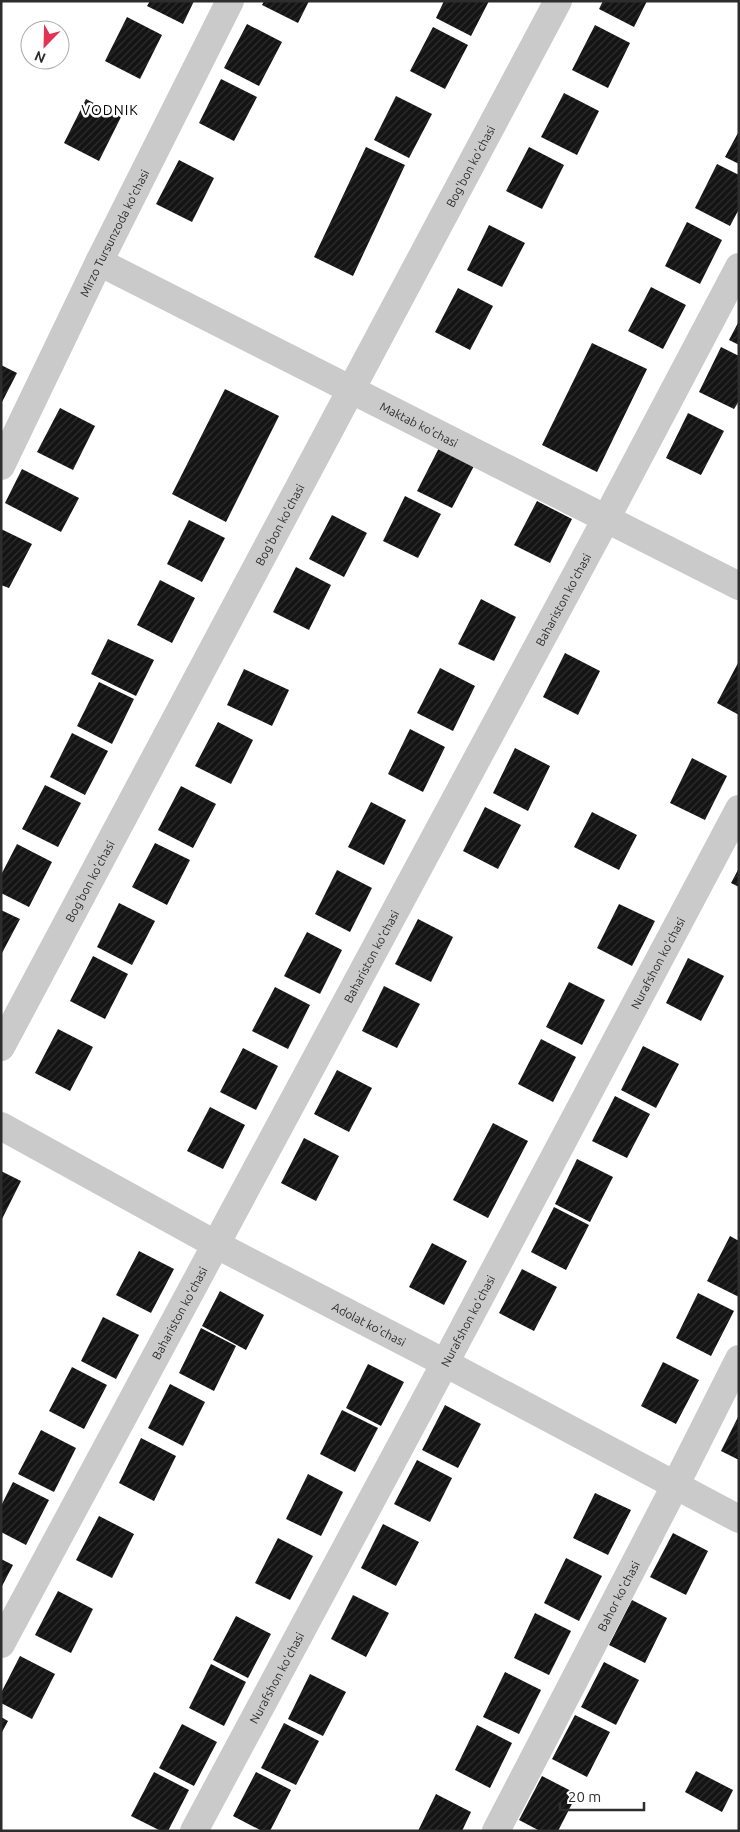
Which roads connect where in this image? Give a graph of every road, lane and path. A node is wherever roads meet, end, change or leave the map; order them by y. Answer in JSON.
{"nodes":[{"id":1,"x":230,"y":1,"type":"edge"},
{"id":2,"x":558,"y":1,"type":"edge"},
{"id":3,"x":99,"y":262,"type":"junction"},
{"id":4,"x":739,"y":267,"type":"edge"},
{"id":5,"x":350,"y":390,"type":"junction"},
{"id":6,"x":1,"y":466,"type":"edge"},
{"id":7,"x":606,"y":519,"type":"junction"},
{"id":8,"x":739,"y":586,"type":"edge"},
{"id":9,"x":739,"y":809,"type":"edge"},
{"id":10,"x":1,"y":1047,"type":"edge"},
{"id":11,"x":1,"y":1126,"type":"edge"},
{"id":12,"x":215,"y":1244,"type":"junction"},
{"id":13,"x":739,"y":1359,"type":"edge"},
{"id":14,"x":445,"y":1363,"type":"junction"},
{"id":15,"x":675,"y":1486,"type":"junction"},
{"id":16,"x":739,"y":1519,"type":"edge"},
{"id":17,"x":1,"y":1644,"type":"edge"},
{"id":18,"x":194,"y":1831,"type":"edge"},
{"id":19,"x":496,"y":1831,"type":"edge"}],
"edges":[{"from":1,"to":3,"type":"street","name":"Mirzo Tursunzoda ko'chasi"},
{"from":2,"to":5,"type":"street","name":"Bog'bon ko'chasi"},
{"from":3,"to":5,"type":"street","name":"Maktab ko'chasi"},
{"from":3,"to":6,"type":"street","name":"Mirzo Tursunzoda ko'chasi"},
{"from":4,"to":7,"type":"street","name":"Bahariston ko'chasi"},
{"from":5,"to":7,"type":"street","name":"Maktab ko'chasi"},
{"from":5,"to":10,"type":"street","name":"Bog'bon ko'chasi"},
{"from":7,"to":8,"type":"street","name":"Maktab ko'chasi"},
{"from":7,"to":12,"type":"street","name":"Bahariston ko'chasi"},
{"from":9,"to":14,"type":"street","name":"Nurafshon ko'chasi"},
{"from":11,"to":12,"type":"street","name":"Adolat ko'chasi"},
{"from":12,"to":14,"type":"street","name":"Adolat ko'chasi"},
{"from":12,"to":17,"type":"street","name":"Bahariston ko'chasi"},
{"from":13,"to":15,"type":"street","name":"Bahor ko'chasi"},
{"from":14,"to":15,"type":"street","name":"Adolat ko'chasi"},
{"from":14,"to":18,"type":"street","name":"Nurafshon ko'chasi"},
{"from":15,"to":16,"type":"street","name":"Adolat ko'chasi"},
{"from":15,"to":19,"type":"street","name":"Bahor ko'chasi"}]}
